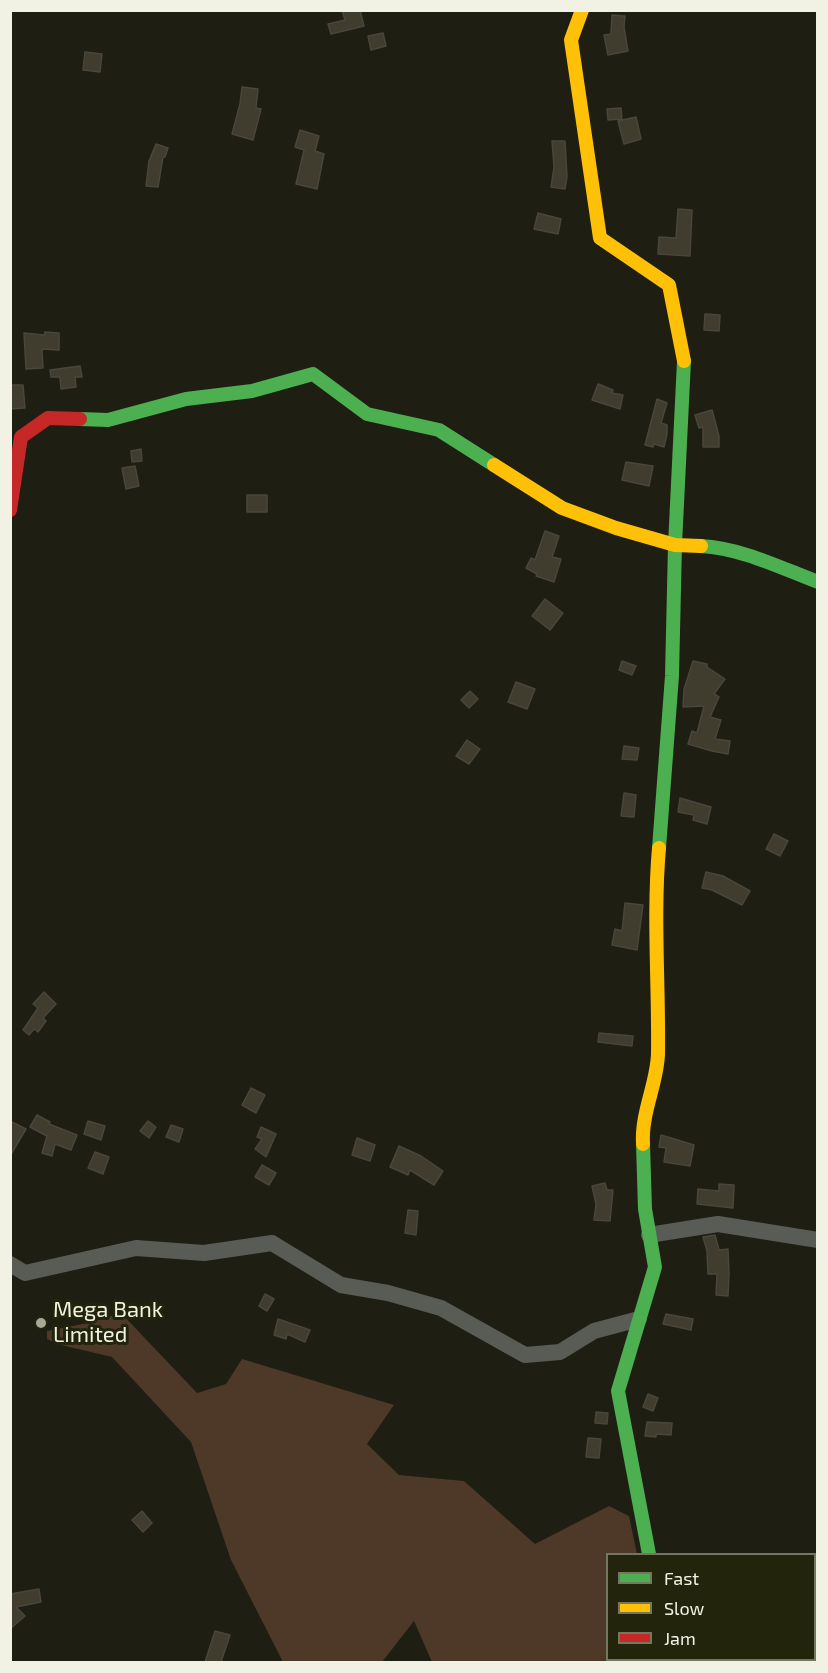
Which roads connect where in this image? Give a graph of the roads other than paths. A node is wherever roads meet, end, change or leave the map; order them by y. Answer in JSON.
{"nodes":[{"id":1,"x":582,"y":10,"type":"edge"},
{"id":2,"x":10,"y":510,"type":"edge"},
{"id":3,"x":675,"y":545,"type":"junction"},
{"id":4,"x":818,"y":582,"type":"edge"},
{"id":5,"x":649,"y":1235,"type":"junction"},
{"id":6,"x":818,"y":1240,"type":"edge"},
{"id":7,"x":10,"y":1264,"type":"edge"},
{"id":8,"x":639,"y":1319,"type":"junction"},
{"id":9,"x":649,"y":1553,"type":"edge"}],
"edges":[{"from":1,"to":3,"type":"street"},
{"from":2,"to":3,"type":"street"},
{"from":3,"to":4,"type":"street"},
{"from":3,"to":5,"type":"street"},
{"from":5,"to":6,"type":"street"},
{"from":5,"to":8,"type":"street"},
{"from":7,"to":8,"type":"street"},
{"from":8,"to":9,"type":"street"}]}
